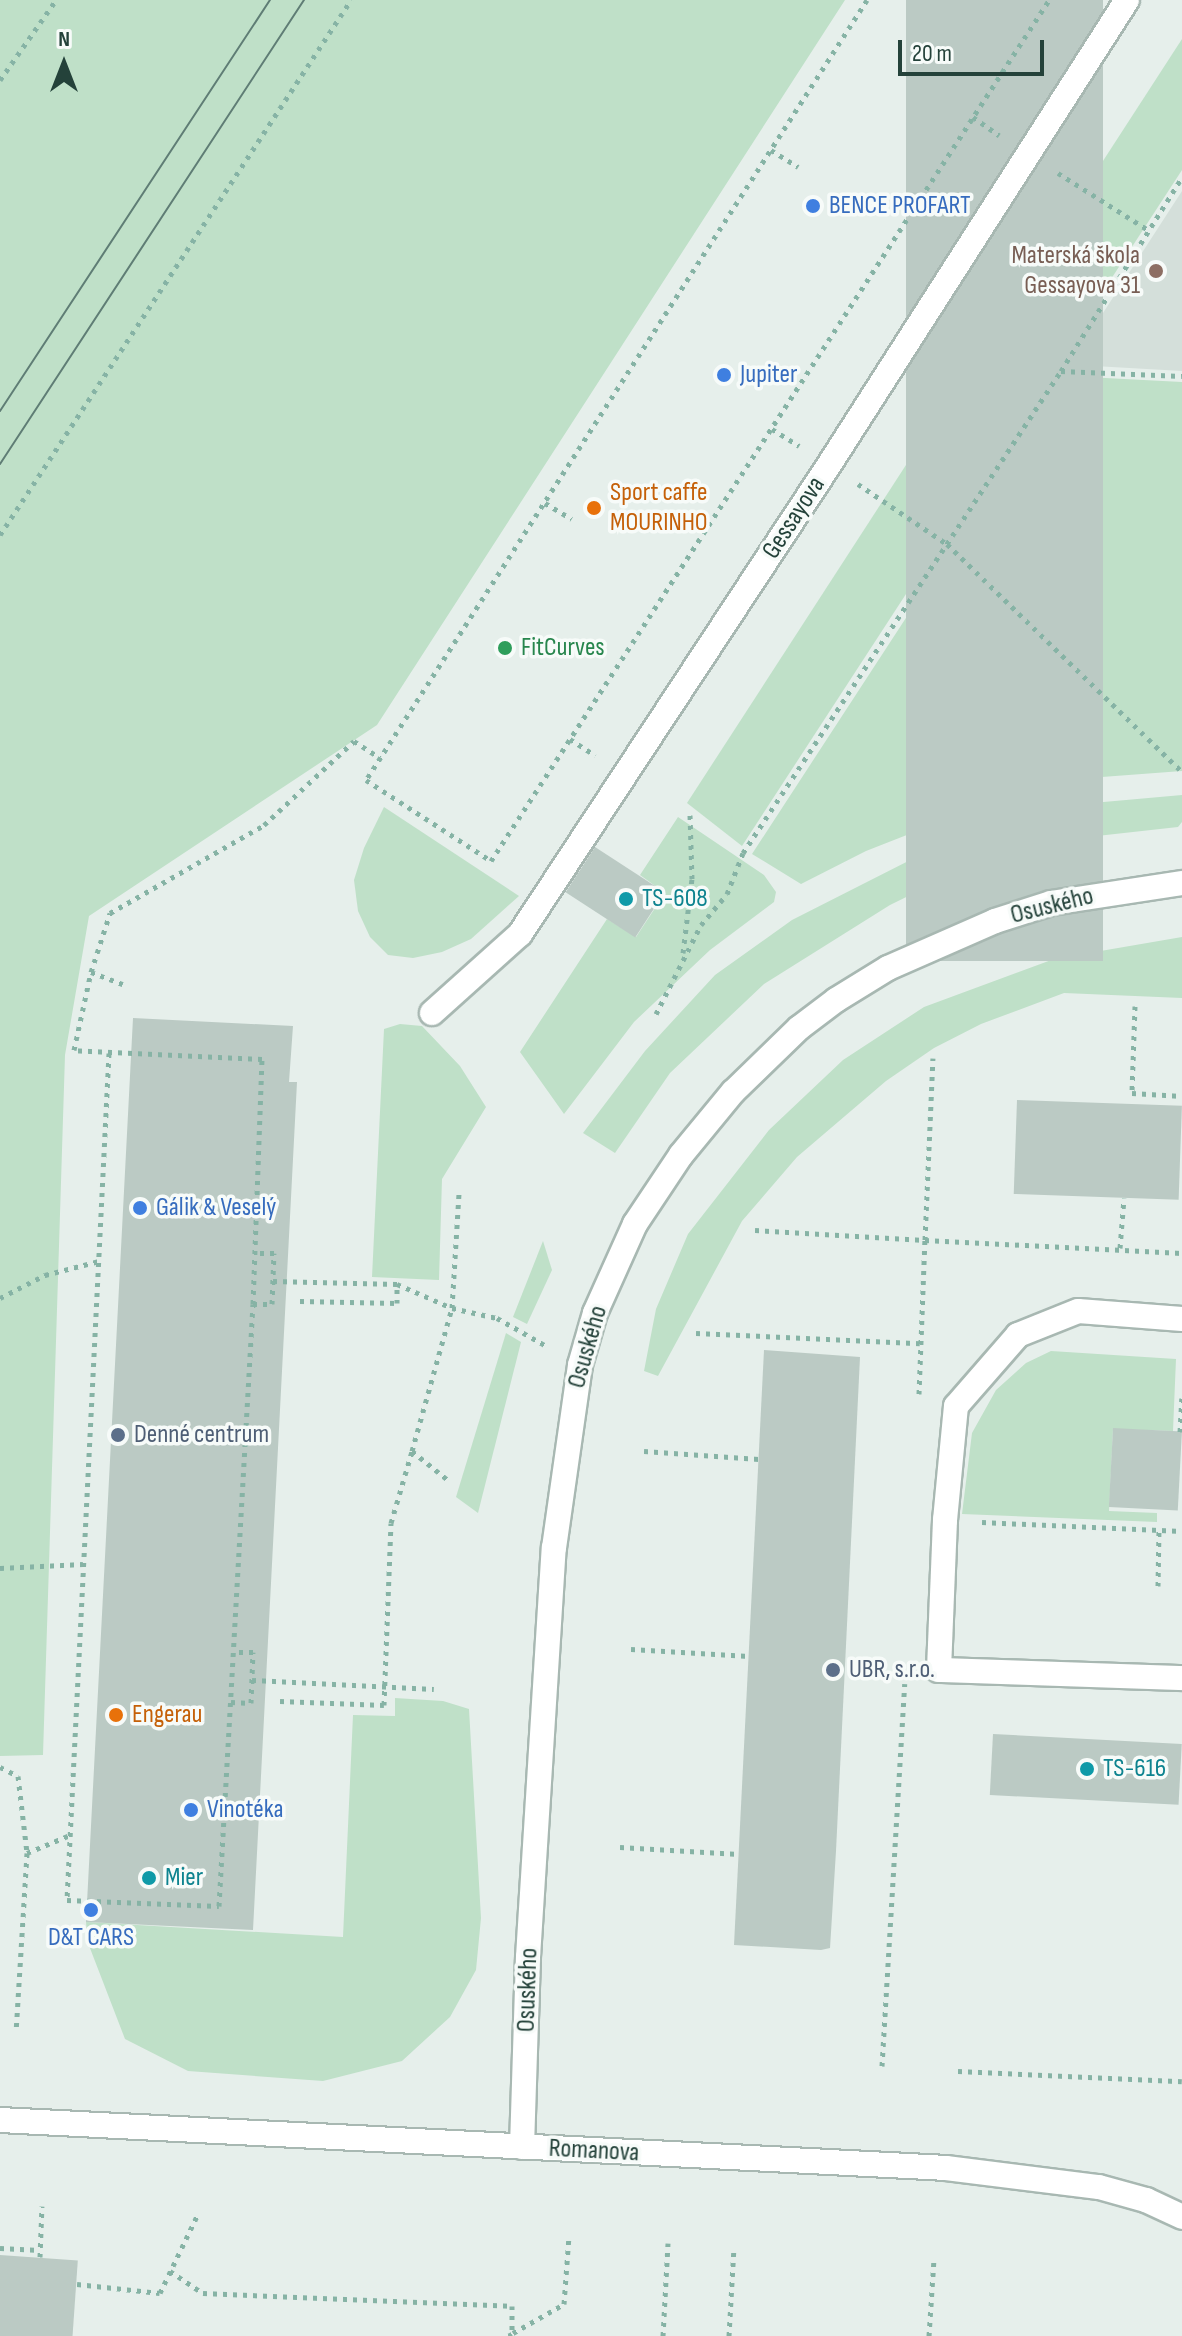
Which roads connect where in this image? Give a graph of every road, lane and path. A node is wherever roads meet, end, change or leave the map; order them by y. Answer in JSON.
{"nodes":[{"id":1,"x":56,"y":0,"type":"edge"},
{"id":2,"x":351,"y":0,"type":"edge"},
{"id":3,"x":867,"y":0,"type":"edge"},
{"id":4,"x":1049,"y":0,"type":"edge"},
{"id":5,"x":1127,"y":0,"type":"edge"},
{"id":6,"x":0,"y":80,"type":"edge"},
{"id":7,"x":771,"y":150,"type":"junction"},
{"id":8,"x":1027,"y":154,"type":"junction"},
{"id":9,"x":798,"y":167,"type":"dead end"},
{"id":10,"x":1182,"y":177,"type":"edge"},
{"id":11,"x":1148,"y":230,"type":"junction"},
{"id":12,"x":1061,"y":371,"type":"junction"},
{"id":13,"x":1182,"y":376,"type":"edge"},
{"id":14,"x":829,"y":465,"type":"junction"},
{"id":15,"x":545,"y":503,"type":"junction"},
{"id":16,"x":572,"y":519,"type":"dead end"},
{"id":17,"x":0,"y":535,"type":"edge"},
{"id":18,"x":947,"y":544,"type":"junction"},
{"id":19,"x":380,"y":758,"type":"junction"},
{"id":20,"x":1182,"y":772,"type":"edge"},
{"id":21,"x":690,"y":815,"type":"dead end"},
{"id":22,"x":1182,"y":883,"type":"edge"},
{"id":23,"x":682,"y":958,"type":"junction"},
{"id":24,"x":91,"y":972,"type":"junction"},
{"id":25,"x":123,"y":984,"type":"dead end"},
{"id":26,"x":1135,"y":1006,"type":"dead end"},
{"id":27,"x":432,"y":1013,"type":"dead end"},
{"id":28,"x":656,"y":1014,"type":"dead end"},
{"id":29,"x":109,"y":1053,"type":"junction"},
{"id":30,"x":933,"y":1058,"type":"dead end"},
{"id":31,"x":1182,"y":1096,"type":"edge"},
{"id":32,"x":459,"y":1194,"type":"dead end"},
{"id":33,"x":1124,"y":1198,"type":"dead end"},
{"id":34,"x":755,"y":1230,"type":"dead end"},
{"id":35,"x":925,"y":1240,"type":"junction"},
{"id":36,"x":1120,"y":1248,"type":"junction"},
{"id":37,"x":255,"y":1253,"type":"junction"},
{"id":38,"x":1182,"y":1253,"type":"edge"},
{"id":39,"x":99,"y":1261,"type":"junction"},
{"id":40,"x":273,"y":1281,"type":"junction"},
{"id":41,"x":397,"y":1284,"type":"junction"},
{"id":42,"x":0,"y":1298,"type":"edge"},
{"id":43,"x":300,"y":1301,"type":"dead end"},
{"id":44,"x":253,"y":1304,"type":"junction"},
{"id":45,"x":452,"y":1308,"type":"junction"},
{"id":46,"x":1182,"y":1319,"type":"edge"},
{"id":47,"x":696,"y":1333,"type":"dead end"},
{"id":48,"x":920,"y":1343,"type":"dead end"},
{"id":49,"x":580,"y":1365,"type":"junction"},
{"id":50,"x":1182,"y":1398,"type":"edge"},
{"id":51,"x":1180,"y":1432,"type":"edge"},
{"id":52,"x":412,"y":1451,"type":"junction"},
{"id":53,"x":644,"y":1451,"type":"dead end"},
{"id":54,"x":759,"y":1459,"type":"dead end"},
{"id":55,"x":448,"y":1480,"type":"dead end"},
{"id":56,"x":945,"y":1520,"type":"junction"},
{"id":57,"x":1159,"y":1530,"type":"junction"},
{"id":58,"x":1182,"y":1531,"type":"edge"},
{"id":59,"x":83,"y":1564,"type":"junction"},
{"id":60,"x":0,"y":1568,"type":"edge"},
{"id":61,"x":1158,"y":1586,"type":"dead end"},
{"id":62,"x":631,"y":1649,"type":"dead end"},
{"id":63,"x":234,"y":1652,"type":"junction"},
{"id":64,"x":749,"y":1656,"type":"dead end"},
{"id":65,"x":1182,"y":1678,"type":"edge"},
{"id":66,"x":252,"y":1680,"type":"junction"},
{"id":67,"x":384,"y":1685,"type":"junction"},
{"id":68,"x":434,"y":1689,"type":"dead end"},
{"id":69,"x":280,"y":1701,"type":"dead end"},
{"id":70,"x":231,"y":1702,"type":"junction"},
{"id":71,"x":0,"y":1767,"type":"edge"},
{"id":72,"x":70,"y":1835,"type":"junction"},
{"id":73,"x":620,"y":1847,"type":"dead end"},
{"id":74,"x":27,"y":1853,"type":"junction"},
{"id":75,"x":739,"y":1854,"type":"dead end"},
{"id":76,"x":16,"y":2032,"type":"dead end"},
{"id":77,"x":958,"y":2071,"type":"dead end"},
{"id":78,"x":1182,"y":2081,"type":"edge"},
{"id":79,"x":0,"y":2120,"type":"edge"},
{"id":80,"x":522,"y":2147,"type":"junction"},
{"id":81,"x":42,"y":2206,"type":"dead end"},
{"id":82,"x":198,"y":2214,"type":"dead end"},
{"id":83,"x":1182,"y":2217,"type":"edge"},
{"id":84,"x":569,"y":2236,"type":"dead end"},
{"id":85,"x":668,"y":2243,"type":"dead end"},
{"id":86,"x":734,"y":2247,"type":"dead end"},
{"id":87,"x":0,"y":2248,"type":"edge"},
{"id":88,"x":934,"y":2258,"type":"dead end"},
{"id":89,"x":170,"y":2271,"type":"junction"},
{"id":90,"x":77,"y":2284,"type":"dead end"},
{"id":91,"x":510,"y":2335,"type":"edge"},
{"id":92,"x":663,"y":2336,"type":"edge"},
{"id":93,"x":729,"y":2336,"type":"edge"},
{"id":94,"x":929,"y":2336,"type":"edge"}],
"edges":[{"from":1,"to":6,"type":"path"},
{"from":2,"to":17,"type":"path"},
{"from":3,"to":7,"type":"path"},
{"from":4,"to":19,"type":"path"},
{"from":5,"to":8,"type":"street","name":"Gessayova"},
{"from":7,"to":9,"type":"path"},
{"from":7,"to":15,"type":"path"},
{"from":8,"to":11,"type":"path"},
{"from":8,"to":14,"type":"street","name":"Gessayova"},
{"from":10,"to":11,"type":"path"},
{"from":11,"to":12,"type":"path"},
{"from":12,"to":13,"type":"path"},
{"from":12,"to":18,"type":"path"},
{"from":14,"to":18,"type":"path"},
{"from":14,"to":27,"type":"street","name":"Gessayova"},
{"from":15,"to":16,"type":"path"},
{"from":15,"to":19,"type":"path"},
{"from":18,"to":20,"type":"path"},
{"from":18,"to":23,"type":"path"},
{"from":19,"to":24,"type":"path"},
{"from":21,"to":23,"type":"path"},
{"from":22,"to":49,"type":"street","name":"Osuského"},
{"from":23,"to":28,"type":"path"},
{"from":24,"to":25,"type":"path"},
{"from":24,"to":29,"type":"path"},
{"from":26,"to":31,"type":"path"},
{"from":29,"to":37,"type":"path"},
{"from":29,"to":39,"type":"path"},
{"from":30,"to":35,"type":"path"},
{"from":32,"to":45,"type":"path"},
{"from":33,"to":36,"type":"path"},
{"from":34,"to":35,"type":"path"},
{"from":35,"to":36,"type":"path"},
{"from":36,"to":38,"type":"path"},
{"from":37,"to":40,"type":"path"},
{"from":37,"to":44,"type":"path"},
{"from":39,"to":42,"type":"path"},
{"from":39,"to":59,"type":"path"},
{"from":40,"to":41,"type":"path"},
{"from":40,"to":44,"type":"path"},
{"from":41,"to":43,"type":"path"},
{"from":41,"to":45,"type":"path"},
{"from":44,"to":63,"type":"path"},
{"from":45,"to":49,"type":"path"},
{"from":45,"to":52,"type":"path"},
{"from":46,"to":56,"type":"street"},
{"from":47,"to":48,"type":"path"},
{"from":49,"to":80,"type":"street","name":"Osuského"},
{"from":50,"to":51,"type":"path"},
{"from":52,"to":55,"type":"path"},
{"from":52,"to":67,"type":"path"},
{"from":53,"to":54,"type":"path"},
{"from":56,"to":57,"type":"path"},
{"from":56,"to":65,"type":"street"},
{"from":57,"to":58,"type":"path"},
{"from":57,"to":61,"type":"path"},
{"from":59,"to":60,"type":"path"},
{"from":59,"to":72,"type":"path"},
{"from":62,"to":64,"type":"path"},
{"from":63,"to":66,"type":"path"},
{"from":63,"to":70,"type":"path"},
{"from":66,"to":67,"type":"path"},
{"from":66,"to":70,"type":"path"},
{"from":67,"to":68,"type":"path"},
{"from":67,"to":69,"type":"path"},
{"from":70,"to":72,"type":"path"},
{"from":71,"to":74,"type":"path"},
{"from":72,"to":74,"type":"path"},
{"from":73,"to":75,"type":"path"},
{"from":74,"to":76,"type":"path"},
{"from":77,"to":78,"type":"path"},
{"from":79,"to":80,"type":"street","name":"Romanova"},
{"from":80,"to":83,"type":"street","name":"Romanova"},
{"from":81,"to":87,"type":"path"},
{"from":82,"to":89,"type":"path"},
{"from":84,"to":91,"type":"path"},
{"from":85,"to":92,"type":"path"},
{"from":86,"to":93,"type":"path"},
{"from":88,"to":94,"type":"path"},
{"from":89,"to":90,"type":"path"},
{"from":89,"to":91,"type":"path"}]}
